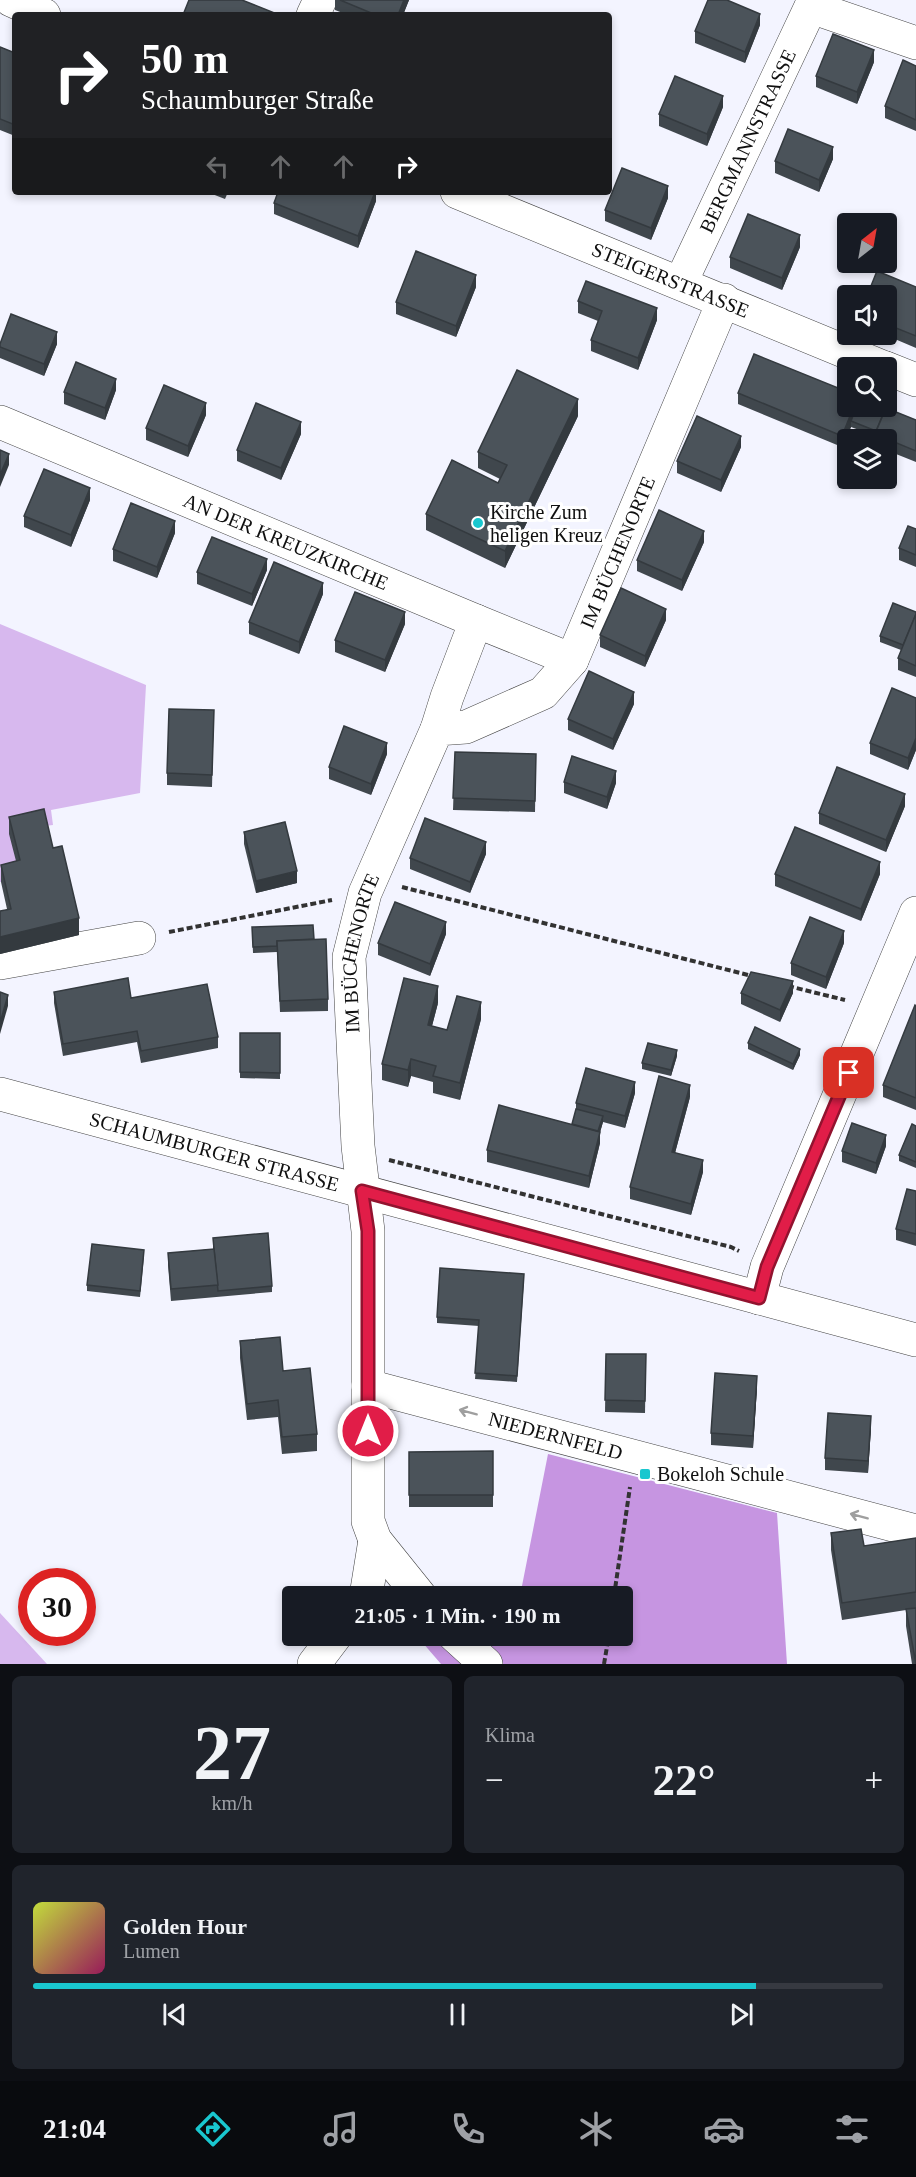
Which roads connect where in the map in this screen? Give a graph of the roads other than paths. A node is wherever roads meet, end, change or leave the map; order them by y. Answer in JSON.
{"nodes":[{"id":1,"x":9,"y":0,"type":"edge"},
{"id":2,"x":813,"y":3,"type":"edge"},
{"id":3,"x":37,"y":12,"type":"edge"},
{"id":4,"x":0,"y":19,"type":"edge"},
{"id":5,"x":916,"y":43,"type":"edge"},
{"id":6,"x":464,"y":195,"type":"edge"},
{"id":7,"x":681,"y":282,"type":"junction"},
{"id":8,"x":724,"y":300,"type":"junction"},
{"id":9,"x":860,"y":357,"type":"edge"},
{"id":10,"x":897,"y":372,"type":"edge"},
{"id":11,"x":916,"y":380,"type":"edge"},
{"id":12,"x":0,"y":422,"type":"edge"},
{"id":13,"x":476,"y":621,"type":"junction"},
{"id":14,"x":572,"y":660,"type":"junction"},
{"id":15,"x":437,"y":729,"type":"junction"},
{"id":16,"x":916,"y":913,"type":"edge"},
{"id":17,"x":139,"y":938,"type":"road end"},
{"id":18,"x":0,"y":963,"type":"edge"},
{"id":19,"x":0,"y":1094,"type":"edge"},
{"id":20,"x":362,"y":1191,"type":"junction"},
{"id":21,"x":759,"y":1298,"type":"junction"},
{"id":22,"x":916,"y":1340,"type":"edge"},
{"id":23,"x":368,"y":1386,"type":"junction"},
{"id":24,"x":916,"y":1531,"type":"edge"},
{"id":25,"x":375,"y":1540,"type":"junction"},
{"id":26,"x":368,"y":1586,"type":"edge"},
{"id":27,"x":412,"y":1586,"type":"edge"},
{"id":28,"x":328,"y":1646,"type":"edge"},
{"id":29,"x":466,"y":1646,"type":"edge"},
{"id":30,"x":314,"y":1664,"type":"edge"},
{"id":31,"x":486,"y":1664,"type":"edge"}],
"edges":[{"from":1,"to":3,"type":"street"},
{"from":1,"to":4,"type":"street"},
{"from":2,"to":5,"type":"street"},
{"from":2,"to":7,"type":"street","name":"BERGMANNSTRASSE"},
{"from":6,"to":7,"type":"street","name":"STEIGERSTRASSE"},
{"from":7,"to":8,"type":"street","name":"STEIGERSTRASSE"},
{"from":8,"to":9,"type":"street","name":"STEIGERSTRASSE"},
{"from":8,"to":14,"type":"street","name":"IM BÜCHENORTE"},
{"from":10,"to":11,"type":"street","name":"STEIGERSTRASSE"},
{"from":12,"to":13,"type":"street","name":"AN DER KREUZKIRCHE"},
{"from":13,"to":14,"type":"street","name":"AN DER KREUZKIRCHE"},
{"from":13,"to":15,"type":"street","name":"IM BÜCHENORTE"},
{"from":14,"to":15,"type":"street","name":"IM BÜCHENORTE"},
{"from":15,"to":20,"type":"street","name":"IM BÜCHENORTE"},
{"from":16,"to":21,"type":"street"},
{"from":17,"to":18,"type":"street"},
{"from":19,"to":20,"type":"street","name":"SCHAUMBURGER STRASSE"},
{"from":20,"to":21,"type":"street","name":"SCHAUMBURGER STRASSE"},
{"from":20,"to":23,"type":"street","name":"IM BÜCHENORTE"},
{"from":21,"to":22,"type":"street","name":"SCHAUMBURGER STRASSE"},
{"from":24,"to":23,"type":"street","name":"NIEDERNFELD","one_way":true},
{"from":23,"to":25,"type":"street","name":"IM BÜCHENORTE"},
{"from":25,"to":26,"type":"street"},
{"from":25,"to":27,"type":"street"},
{"from":28,"to":30,"type":"street"},
{"from":29,"to":31,"type":"street"}]}
